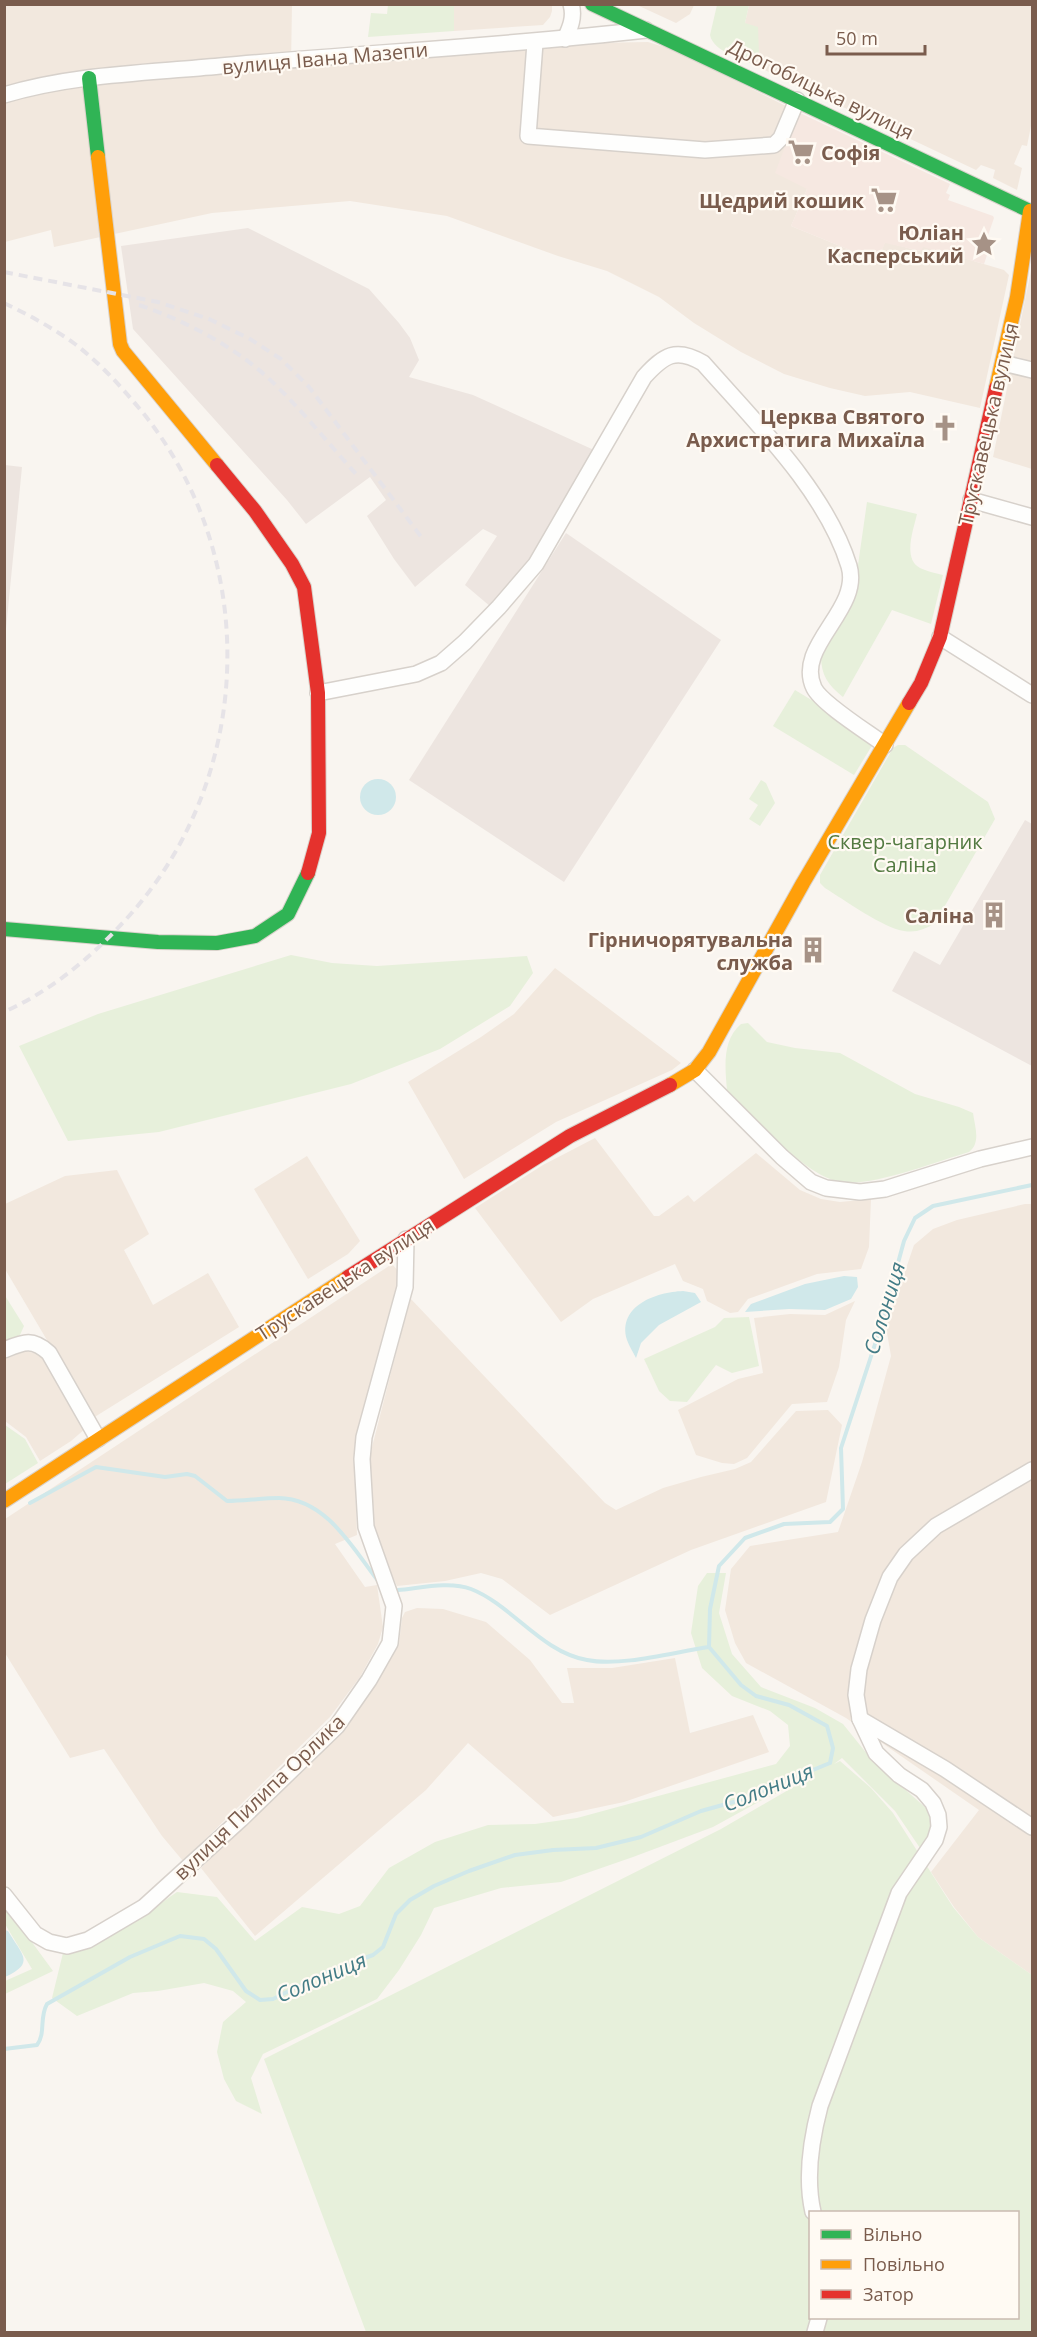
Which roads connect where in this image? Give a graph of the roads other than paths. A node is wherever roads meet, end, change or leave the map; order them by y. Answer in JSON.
{"nodes":[{"id":1,"x":571,"y":4,"type":"edge"},
{"id":2,"x":592,"y":4,"type":"edge"},
{"id":3,"x":646,"y":30,"type":"junction"},
{"id":4,"x":565,"y":39,"type":"junction"},
{"id":5,"x":535,"y":43,"type":"junction"},
{"id":6,"x":89,"y":78,"type":"junction"},
{"id":7,"x":4,"y":95,"type":"edge"},
{"id":8,"x":797,"y":100,"type":"junction"},
{"id":9,"x":1031,"y":211,"type":"edge"},
{"id":10,"x":1003,"y":363,"type":"junction"},
{"id":11,"x":1032,"y":370,"type":"edge"},
{"id":12,"x":971,"y":500,"type":"junction"},
{"id":13,"x":1032,"y":517,"type":"edge"},
{"id":14,"x":940,"y":637,"type":"junction"},
{"id":15,"x":318,"y":693,"type":"junction"},
{"id":16,"x":1032,"y":694,"type":"edge"},
{"id":17,"x":885,"y":745,"type":"junction"},
{"id":18,"x":4,"y":928,"type":"edge"},
{"id":19,"x":694,"y":1070,"type":"junction"},
{"id":20,"x":1032,"y":1147,"type":"edge"},
{"id":21,"x":406,"y":1239,"type":"junction"},
{"id":22,"x":4,"y":1350,"type":"edge"},
{"id":23,"x":98,"y":1439,"type":"junction"},
{"id":24,"x":1032,"y":1470,"type":"edge"},
{"id":25,"x":4,"y":1501,"type":"edge"},
{"id":26,"x":860,"y":1719,"type":"junction"},
{"id":27,"x":1032,"y":1827,"type":"edge"},
{"id":28,"x":4,"y":1895,"type":"edge"},
{"id":29,"x":813,"y":2211,"type":"edge"}],
"edges":[{"from":1,"to":4,"type":"street"},
{"from":2,"to":3,"type":"street","name":"Дрогобицька вулиця"},
{"from":3,"to":4,"type":"street","name":"вулиця Івана Мазепи"},
{"from":3,"to":8,"type":"street","name":"Дрогобицька вулиця"},
{"from":4,"to":5,"type":"street","name":"вулиця Івана Мазепи"},
{"from":5,"to":6,"type":"street","name":"вулиця Івана Мазепи"},
{"from":5,"to":8,"type":"street"},
{"from":6,"to":7,"type":"street","name":"вулиця Івана Мазепи"},
{"from":6,"to":15,"type":"street"},
{"from":8,"to":9,"type":"street","name":"Дрогобицька вулиця"},
{"from":9,"to":10,"type":"street","name":"Трускавецька вулиця"},
{"from":10,"to":11,"type":"street"},
{"from":10,"to":12,"type":"street","name":"Трускавецька вулиця"},
{"from":12,"to":13,"type":"street"},
{"from":12,"to":14,"type":"street","name":"Трускавецька вулиця"},
{"from":14,"to":16,"type":"street"},
{"from":14,"to":17,"type":"street","name":"Трускавецька вулиця"},
{"from":15,"to":17,"type":"street"},
{"from":15,"to":18,"type":"street"},
{"from":17,"to":19,"type":"street","name":"Трускавецька вулиця"},
{"from":19,"to":20,"type":"street"},
{"from":19,"to":21,"type":"street","name":"Трускавецька вулиця"},
{"from":21,"to":23,"type":"street","name":"Трускавецька вулиця"},
{"from":21,"to":28,"type":"street","name":"вулиця Пилипа Орлика"},
{"from":22,"to":23,"type":"street"},
{"from":23,"to":25,"type":"street","name":"Трускавецька вулиця"},
{"from":24,"to":26,"type":"street"},
{"from":26,"to":27,"type":"street"},
{"from":26,"to":29,"type":"street"}]}
